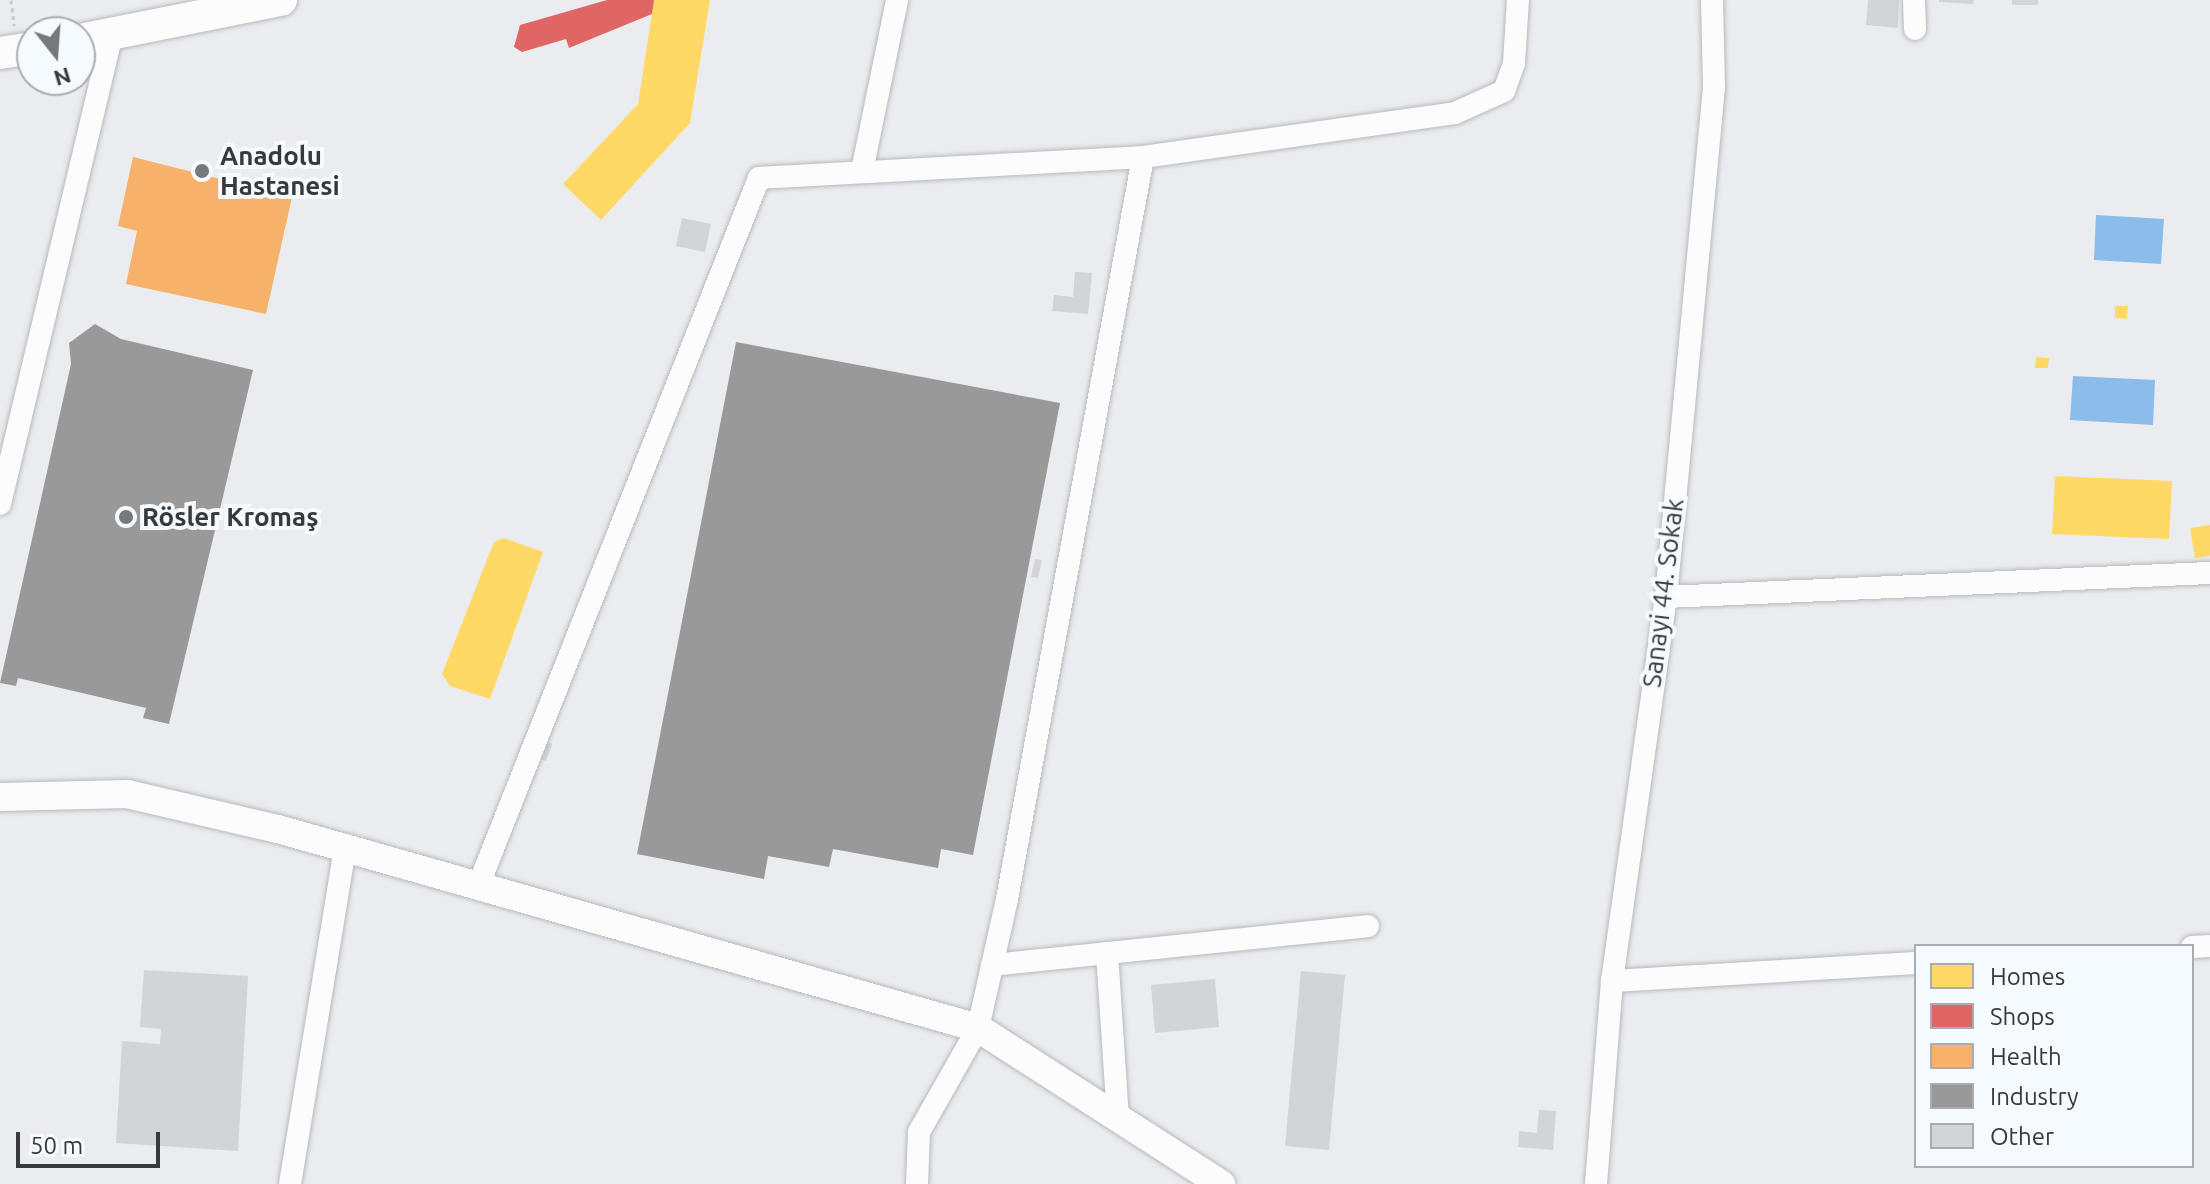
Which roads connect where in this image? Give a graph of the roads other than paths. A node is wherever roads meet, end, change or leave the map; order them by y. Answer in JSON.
{"nodes":[{"id":1,"x":281,"y":0,"type":"edge"},
{"id":2,"x":897,"y":0,"type":"edge"},
{"id":3,"x":1518,"y":0,"type":"edge"},
{"id":4,"x":1712,"y":0,"type":"edge"},
{"id":5,"x":1914,"y":0,"type":"edge"},
{"id":6,"x":1915,"y":29,"type":"dead end"},
{"id":7,"x":112,"y":34,"type":"junction"},
{"id":8,"x":96,"y":37,"type":"edge"},
{"id":9,"x":1143,"y":157,"type":"junction"},
{"id":10,"x":862,"y":171,"type":"junction"},
{"id":11,"x":0,"y":504,"type":"edge"},
{"id":12,"x":2210,"y":573,"type":"edge"},
{"id":13,"x":1666,"y":597,"type":"junction"},
{"id":14,"x":0,"y":797,"type":"edge"},
{"id":15,"x":345,"y":847,"type":"junction"},
{"id":16,"x":479,"y":884,"type":"junction"},
{"id":17,"x":1368,"y":926,"type":"dead end"},
{"id":18,"x":1107,"y":953,"type":"junction"},
{"id":19,"x":1914,"y":963,"type":"edge"},
{"id":20,"x":992,"y":965,"type":"junction"},
{"id":21,"x":1612,"y":981,"type":"junction"},
{"id":22,"x":978,"y":1028,"type":"junction"},
{"id":23,"x":1118,"y":1117,"type":"junction"},
{"id":24,"x":290,"y":1184,"type":"edge"},
{"id":25,"x":917,"y":1184,"type":"edge"},
{"id":26,"x":1221,"y":1184,"type":"edge"},
{"id":27,"x":1596,"y":1184,"type":"edge"}],
"edges":[{"from":1,"to":7,"type":"main road"},
{"from":2,"to":10,"type":"street"},
{"from":3,"to":9,"type":"street"},
{"from":4,"to":13,"type":"street","name":"Sanayi 44. Sokak"},
{"from":5,"to":6,"type":"street"},
{"from":7,"to":8,"type":"main road"},
{"from":7,"to":11,"type":"street"},
{"from":9,"to":10,"type":"street"},
{"from":9,"to":20,"type":"street"},
{"from":10,"to":16,"type":"street"},
{"from":12,"to":13,"type":"street"},
{"from":13,"to":21,"type":"street","name":"Sanayi 44. Sokak"},
{"from":14,"to":15,"type":"street"},
{"from":15,"to":16,"type":"street"},
{"from":15,"to":24,"type":"street"},
{"from":16,"to":22,"type":"street"},
{"from":17,"to":18,"type":"street"},
{"from":18,"to":20,"type":"street"},
{"from":18,"to":23,"type":"street"},
{"from":19,"to":21,"type":"street"},
{"from":20,"to":22,"type":"street"},
{"from":21,"to":27,"type":"street","name":"Sanayi 44. Sokak"},
{"from":22,"to":23,"type":"street"},
{"from":22,"to":25,"type":"street"},
{"from":23,"to":26,"type":"street"}]}
